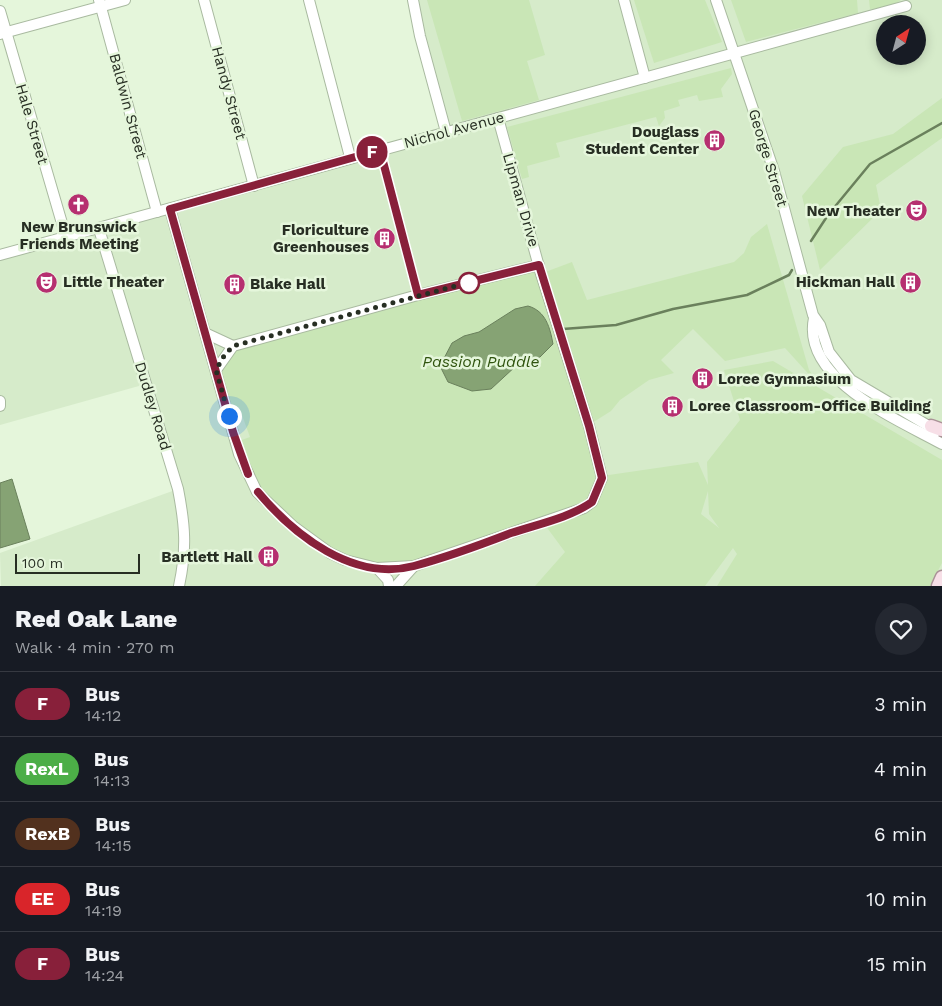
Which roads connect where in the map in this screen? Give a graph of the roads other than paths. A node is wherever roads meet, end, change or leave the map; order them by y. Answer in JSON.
{"nodes":[{"id":1,"x":125,"y":0,"type":"edge"},
{"id":2,"x":204,"y":0,"type":"edge"},
{"id":3,"x":309,"y":0,"type":"edge"},
{"id":4,"x":413,"y":0,"type":"edge"},
{"id":5,"x":624,"y":0,"type":"edge"},
{"id":6,"x":716,"y":0,"type":"edge"},
{"id":7,"x":100,"y":3,"type":"edge"},
{"id":8,"x":906,"y":6,"type":"dead end"},
{"id":9,"x":0,"y":11,"type":"edge"},
{"id":10,"x":3,"y":34,"type":"edge"},
{"id":11,"x":735,"y":53,"type":"junction"},
{"id":12,"x":645,"y":78,"type":"junction"},
{"id":13,"x":498,"y":118,"type":"junction"},
{"id":14,"x":446,"y":132,"type":"junction"},
{"id":15,"x":350,"y":157,"type":"junction"},
{"id":16,"x":254,"y":186,"type":"junction"},
{"id":17,"x":170,"y":209,"type":"junction"},
{"id":18,"x":157,"y":212,"type":"junction"},
{"id":19,"x":99,"y":229,"type":"junction"},
{"id":20,"x":66,"y":237,"type":"junction"},
{"id":21,"x":0,"y":255,"type":"edge"},
{"id":22,"x":539,"y":265,"type":"junction"},
{"id":23,"x":814,"y":318,"type":"junction"},
{"id":24,"x":205,"y":333,"type":"junction"},
{"id":25,"x":233,"y":346,"type":"junction"},
{"id":26,"x":216,"y":370,"type":"junction"},
{"id":27,"x":0,"y":401,"type":"edge"},
{"id":28,"x":0,"y":406,"type":"edge"},
{"id":29,"x":936,"y":428,"type":"edge"},
{"id":30,"x":942,"y":434,"type":"edge"},
{"id":31,"x":942,"y":444,"type":"edge"},
{"id":32,"x":414,"y":566,"type":"junction"},
{"id":33,"x":377,"y":568,"type":"junction"},
{"id":34,"x":942,"y":577,"type":"edge"},
{"id":35,"x":179,"y":586,"type":"edge"},
{"id":36,"x":389,"y":586,"type":"edge"},
{"id":37,"x":396,"y":586,"type":"edge"},
{"id":38,"x":938,"y":586,"type":"edge"}],
"edges":[{"from":1,"to":7,"type":"street"},
{"from":2,"to":16,"type":"street","name":"Handy Street"},
{"from":3,"to":15,"type":"street"},
{"from":4,"to":14,"type":"street"},
{"from":5,"to":12,"type":"street"},
{"from":6,"to":11,"type":"street","name":"George Street"},
{"from":7,"to":10,"type":"street"},
{"from":7,"to":18,"type":"street","name":"Baldwin Street"},
{"from":8,"to":11,"type":"street","name":"Nichol Avenue"},
{"from":9,"to":10,"type":"street","name":"Hale Street"},
{"from":10,"to":20,"type":"street","name":"Hale Street"},
{"from":11,"to":12,"type":"street","name":"Nichol Avenue"},
{"from":11,"to":23,"type":"street","name":"George Street"},
{"from":12,"to":13,"type":"street","name":"Nichol Avenue"},
{"from":13,"to":14,"type":"street","name":"Nichol Avenue"},
{"from":13,"to":22,"type":"street","name":"Lipman Drive"},
{"from":14,"to":15,"type":"street","name":"Nichol Avenue"},
{"from":15,"to":16,"type":"street","name":"Nichol Avenue"},
{"from":16,"to":17,"type":"street","name":"Nichol Avenue"},
{"from":17,"to":18,"type":"street","name":"Nichol Avenue"},
{"from":17,"to":24,"type":"street","name":"Lipman Drive"},
{"from":18,"to":19,"type":"street","name":"Nichol Avenue"},
{"from":19,"to":20,"type":"street","name":"Nichol Avenue"},
{"from":19,"to":35,"type":"street","name":"Dudley Road"},
{"from":20,"to":21,"type":"street","name":"Nichol Avenue"},
{"from":22,"to":25,"type":"street"},
{"from":22,"to":32,"type":"street","name":"Lipman Drive"},
{"from":23,"to":29,"type":"street","name":"George Street"},
{"from":23,"to":31,"type":"street","name":"George Street"},
{"from":24,"to":25,"type":"street"},
{"from":24,"to":26,"type":"street","name":"Lipman Drive"},
{"from":25,"to":26,"type":"street"},
{"from":26,"to":33,"type":"street","name":"Lipman Drive"},
{"from":27,"to":28,"type":"street"},
{"from":29,"to":30,"type":"street","name":"George Street"},
{"from":32,"to":33,"type":"street","name":"Lipman Drive"},
{"from":32,"to":37,"type":"street"},
{"from":33,"to":36,"type":"street"},
{"from":34,"to":38,"type":"main road"}]}
